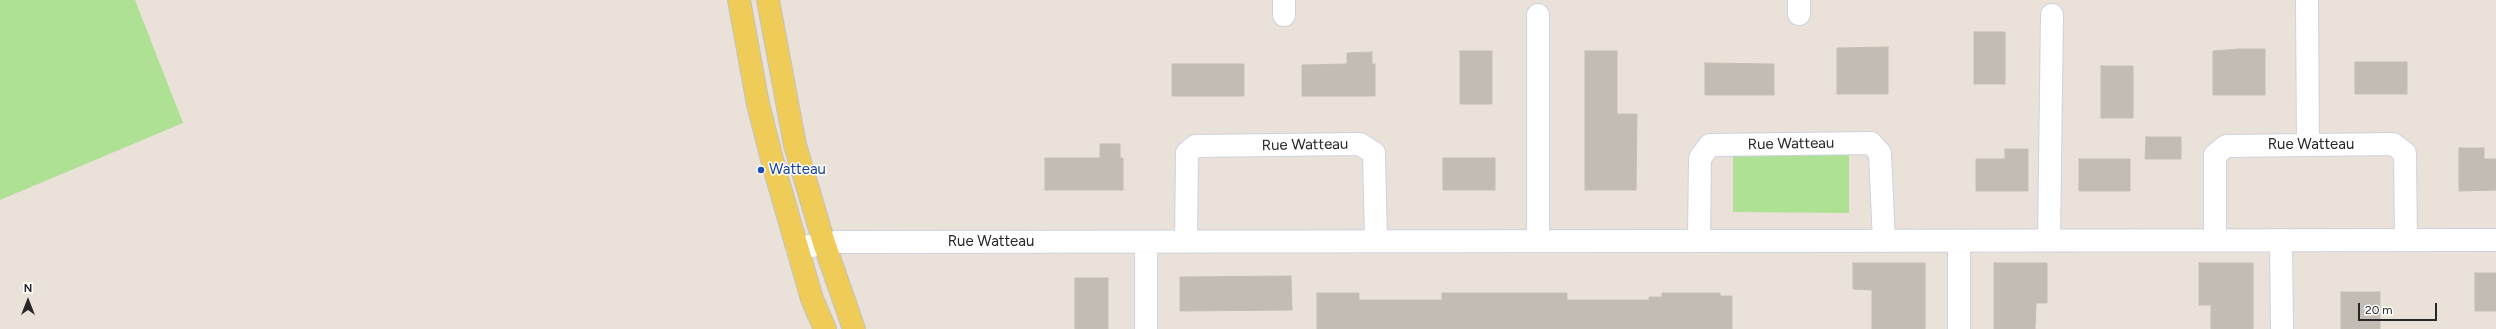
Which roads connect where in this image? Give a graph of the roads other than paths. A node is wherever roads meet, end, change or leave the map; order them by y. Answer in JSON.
{"nodes":[{"id":1,"x":739,"y":0,"type":"edge"},
{"id":2,"x":768,"y":0,"type":"edge"},
{"id":3,"x":2307,"y":0,"type":"edge"},
{"id":4,"x":1538,"y":15,"type":"dead end"},
{"id":5,"x":2052,"y":15,"type":"dead end"},
{"id":6,"x":2308,"y":145,"type":"junction"},
{"id":7,"x":2049,"y":240,"type":"junction"},
{"id":8,"x":2215,"y":240,"type":"junction"},
{"id":9,"x":2281,"y":240,"type":"junction"},
{"id":10,"x":2406,"y":240,"type":"junction"},
{"id":11,"x":2496,"y":240,"type":"edge"},
{"id":12,"x":1376,"y":241,"type":"junction"},
{"id":13,"x":1538,"y":241,"type":"junction"},
{"id":14,"x":1699,"y":241,"type":"junction"},
{"id":15,"x":1884,"y":241,"type":"junction"},
{"id":16,"x":1959,"y":241,"type":"junction"},
{"id":17,"x":1146,"y":242,"type":"junction"},
{"id":18,"x":1186,"y":242,"type":"junction"},
{"id":19,"x":824,"y":243,"type":"junction"},
{"id":20,"x":797,"y":248,"type":"junction"},
{"id":21,"x":825,"y":329,"type":"edge"},
{"id":22,"x":854,"y":329,"type":"edge"},
{"id":23,"x":1146,"y":329,"type":"edge"},
{"id":24,"x":1959,"y":329,"type":"edge"},
{"id":25,"x":2282,"y":329,"type":"edge"}],
"edges":[{"from":1,"to":20,"type":"main road"},
{"from":2,"to":19,"type":"main road"},
{"from":3,"to":6,"type":"street"},
{"from":4,"to":13,"type":"street"},
{"from":5,"to":7,"type":"street"},
{"from":6,"to":8,"type":"street","name":"Rue Watteau"},
{"from":6,"to":10,"type":"street","name":"Rue Watteau"},
{"from":7,"to":8,"type":"street","name":"Rue Watteau"},
{"from":7,"to":16,"type":"street","name":"Rue Watteau"},
{"from":8,"to":9,"type":"street","name":"Rue Watteau"},
{"from":9,"to":10,"type":"street","name":"Rue Watteau"},
{"from":9,"to":25,"type":"street"},
{"from":10,"to":11,"type":"street","name":"Rue Watteau"},
{"from":12,"to":13,"type":"street","name":"Rue Watteau"},
{"from":12,"to":18,"type":"street","name":"Rue Watteau"},
{"from":12,"to":18,"type":"street","name":"Rue Watteau"},
{"from":13,"to":14,"type":"street","name":"Rue Watteau"},
{"from":14,"to":15,"type":"street","name":"Rue Watteau"},
{"from":14,"to":15,"type":"street","name":"Rue Watteau"},
{"from":15,"to":16,"type":"street","name":"Rue Watteau"},
{"from":16,"to":24,"type":"street"},
{"from":17,"to":18,"type":"street","name":"Rue Watteau"},
{"from":17,"to":19,"type":"street","name":"Rue Watteau"},
{"from":17,"to":23,"type":"street"},
{"from":19,"to":20,"type":"street","name":"Rue Watteau"},
{"from":19,"to":22,"type":"main road"},
{"from":20,"to":21,"type":"main road"}]}
